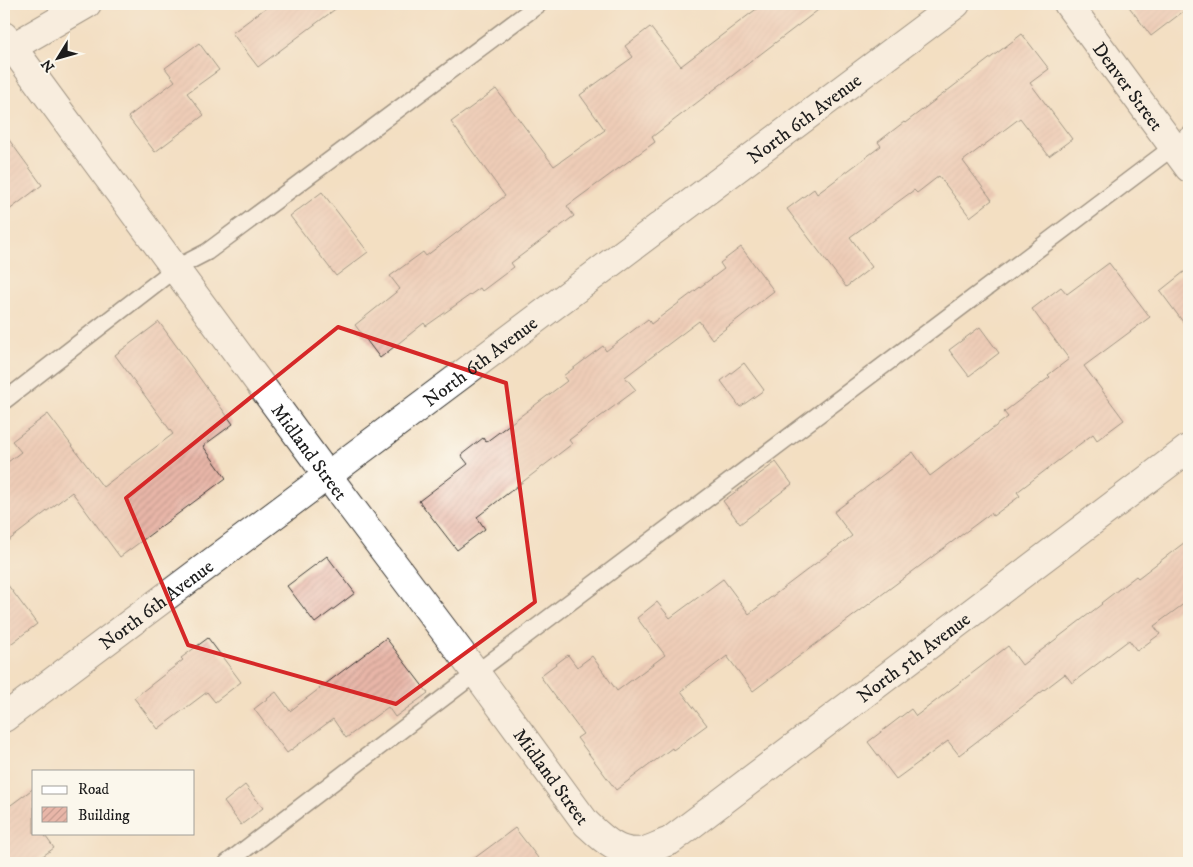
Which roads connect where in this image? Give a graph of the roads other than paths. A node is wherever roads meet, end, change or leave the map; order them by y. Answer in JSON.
{"nodes":[{"id":1,"x":87,"y":4,"type":"edge"},
{"id":2,"x":538,"y":4,"type":"edge"},
{"id":3,"x":956,"y":4,"type":"edge"},
{"id":4,"x":1068,"y":4,"type":"edge"},
{"id":5,"x":7,"y":45,"type":"edge"},
{"id":6,"x":1184,"y":150,"type":"edge"},
{"id":7,"x":176,"y":268,"type":"junction"},
{"id":8,"x":4,"y":400,"type":"edge"},
{"id":9,"x":1189,"y":448,"type":"edge"},
{"id":10,"x":327,"y":475,"type":"junction"},
{"id":11,"x":476,"y":673,"type":"junction"},
{"id":12,"x":4,"y":718,"type":"edge"},
{"id":13,"x":631,"y":852,"type":"joint"},
{"id":14,"x":227,"y":863,"type":"edge"}],
"edges":[{"from":1,"to":5,"type":"street"},
{"from":2,"to":7,"type":"lane"},
{"from":3,"to":10,"type":"street","name":"North 6th Avenue"},
{"from":4,"to":6,"type":"street","name":"Denver Street"},
{"from":5,"to":7,"type":"street","name":"Midland Street"},
{"from":6,"to":11,"type":"lane"},
{"from":7,"to":8,"type":"lane"},
{"from":7,"to":10,"type":"street","name":"Midland Street"},
{"from":9,"to":13,"type":"street","name":"North 5th Avenue"},
{"from":10,"to":11,"type":"street","name":"Midland Street"},
{"from":10,"to":12,"type":"street","name":"North 6th Avenue"},
{"from":11,"to":13,"type":"street","name":"Midland Street"},
{"from":11,"to":14,"type":"lane"}]}
